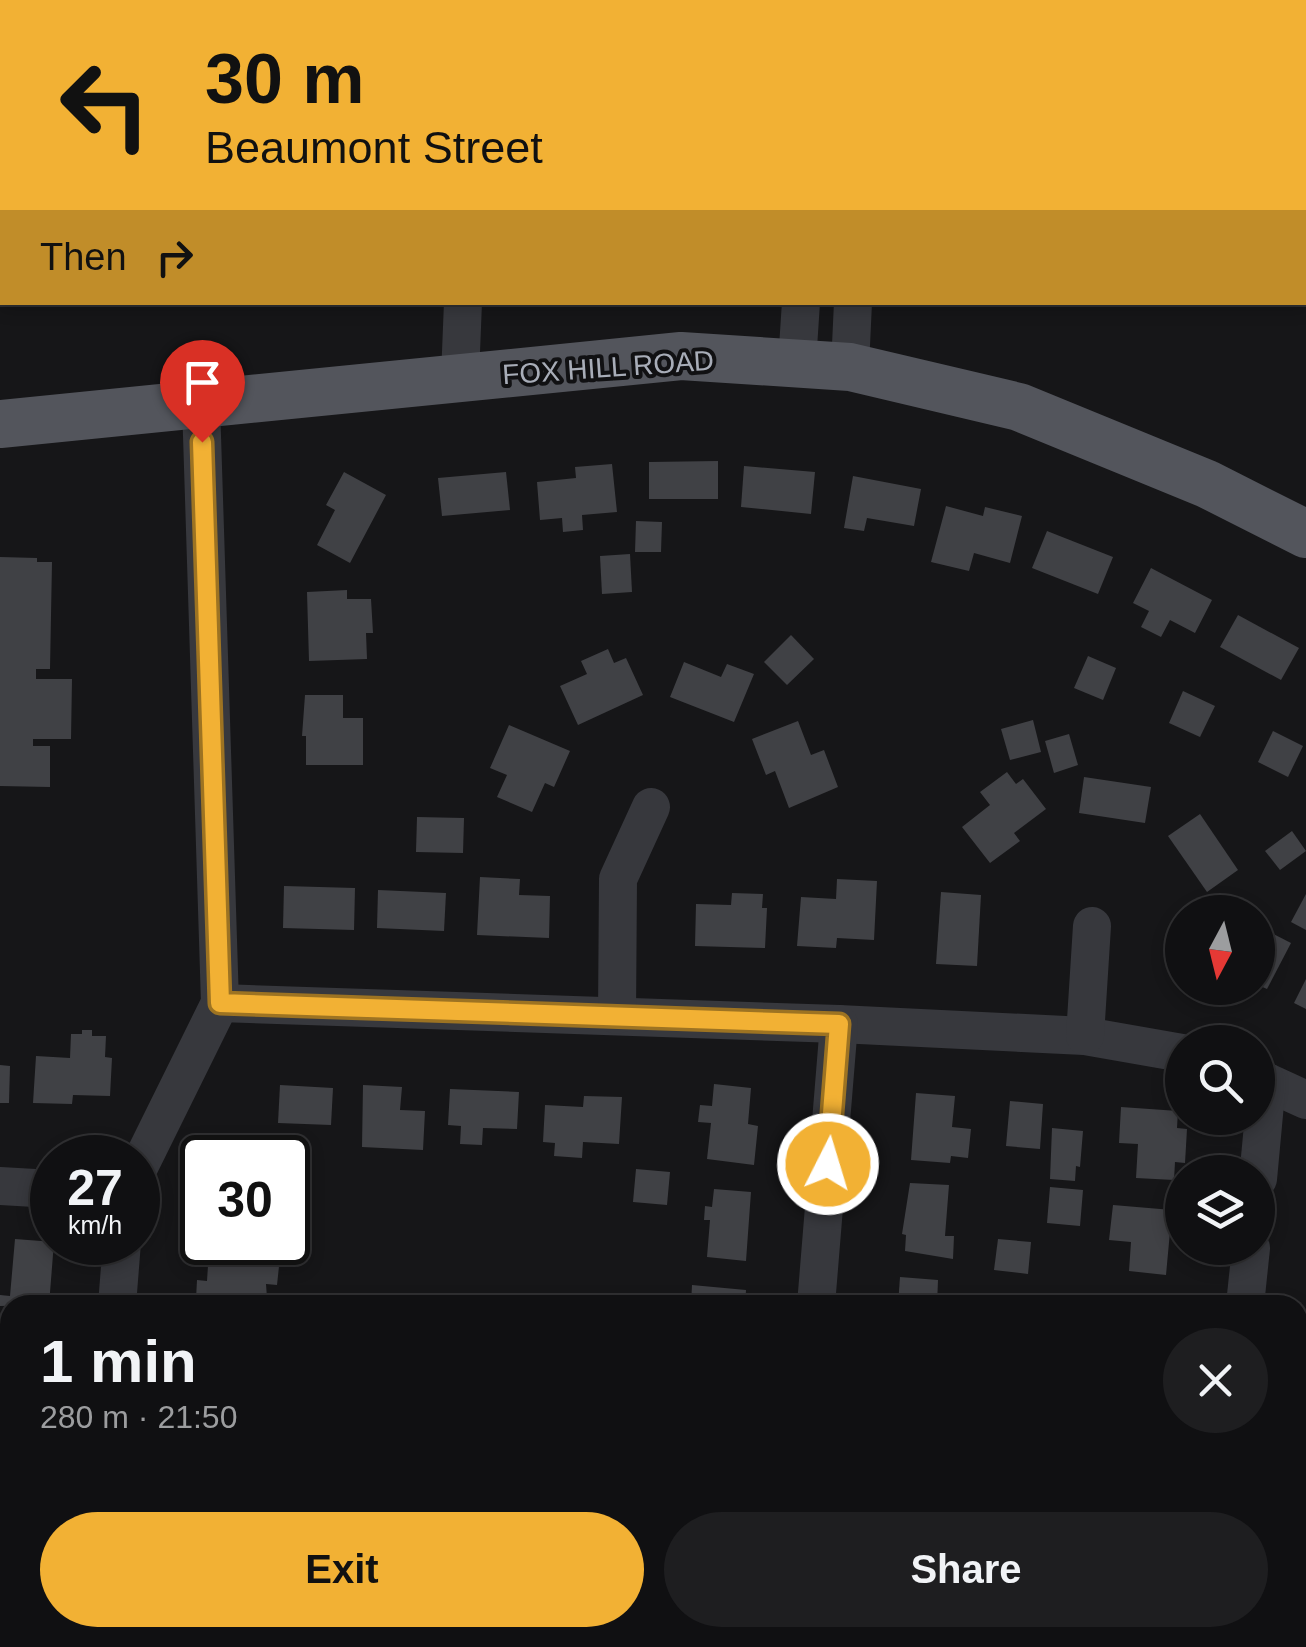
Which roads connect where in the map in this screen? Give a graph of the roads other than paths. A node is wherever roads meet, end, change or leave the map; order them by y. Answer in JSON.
{"nodes":[{"id":1,"x":463,"y":305,"type":"edge"},
{"id":2,"x":801,"y":305,"type":"edge"},
{"id":3,"x":853,"y":305,"type":"edge"},
{"id":4,"x":797,"y":363,"type":"junction"},
{"id":5,"x":850,"y":367,"type":"junction"},
{"id":6,"x":460,"y":377,"type":"junction"},
{"id":7,"x":201,"y":404,"type":"junction"},
{"id":8,"x":0,"y":424,"type":"edge"},
{"id":9,"x":1306,"y":534,"type":"edge"},
{"id":10,"x":651,"y":807,"type":"dead end"},
{"id":11,"x":1092,"y":926,"type":"dead end"},
{"id":12,"x":220,"y":1003,"type":"junction"},
{"id":13,"x":617,"y":1015,"type":"junction"},
{"id":14,"x":839,"y":1024,"type":"junction"},
{"id":15,"x":1085,"y":1036,"type":"junction"},
{"id":16,"x":1165,"y":1050,"type":"edge"},
{"id":17,"x":1275,"y":1086,"type":"edge"},
{"id":18,"x":1306,"y":1100,"type":"edge"},
{"id":19,"x":155,"y":1135,"type":"edge"},
{"id":20,"x":0,"y":1186,"type":"edge"},
{"id":21,"x":30,"y":1188,"type":"edge"},
{"id":22,"x":120,"y":1265,"type":"edge"},
{"id":23,"x":1249,"y":1265,"type":"edge"},
{"id":24,"x":118,"y":1295,"type":"edge"},
{"id":25,"x":817,"y":1295,"type":"edge"},
{"id":26,"x":1246,"y":1295,"type":"edge"}],
"edges":[{"from":1,"to":6,"type":"street"},
{"from":2,"to":4,"type":"street"},
{"from":3,"to":5,"type":"street"},
{"from":4,"to":5,"type":"main road","name":"FOX HILL ROAD"},
{"from":4,"to":6,"type":"main road","name":"FOX HILL ROAD"},
{"from":5,"to":9,"type":"main road","name":"FOX HILL ROAD"},
{"from":6,"to":7,"type":"main road","name":"FOX HILL ROAD"},
{"from":7,"to":8,"type":"main road","name":"FOX HILL ROAD"},
{"from":7,"to":12,"type":"street"},
{"from":10,"to":13,"type":"street"},
{"from":11,"to":15,"type":"street"},
{"from":12,"to":13,"type":"street"},
{"from":12,"to":19,"type":"street"},
{"from":13,"to":14,"type":"street"},
{"from":14,"to":15,"type":"street"},
{"from":14,"to":25,"type":"street"},
{"from":15,"to":16,"type":"street"},
{"from":17,"to":18,"type":"street"},
{"from":20,"to":21,"type":"street"},
{"from":22,"to":24,"type":"street"},
{"from":23,"to":26,"type":"street"}]}
